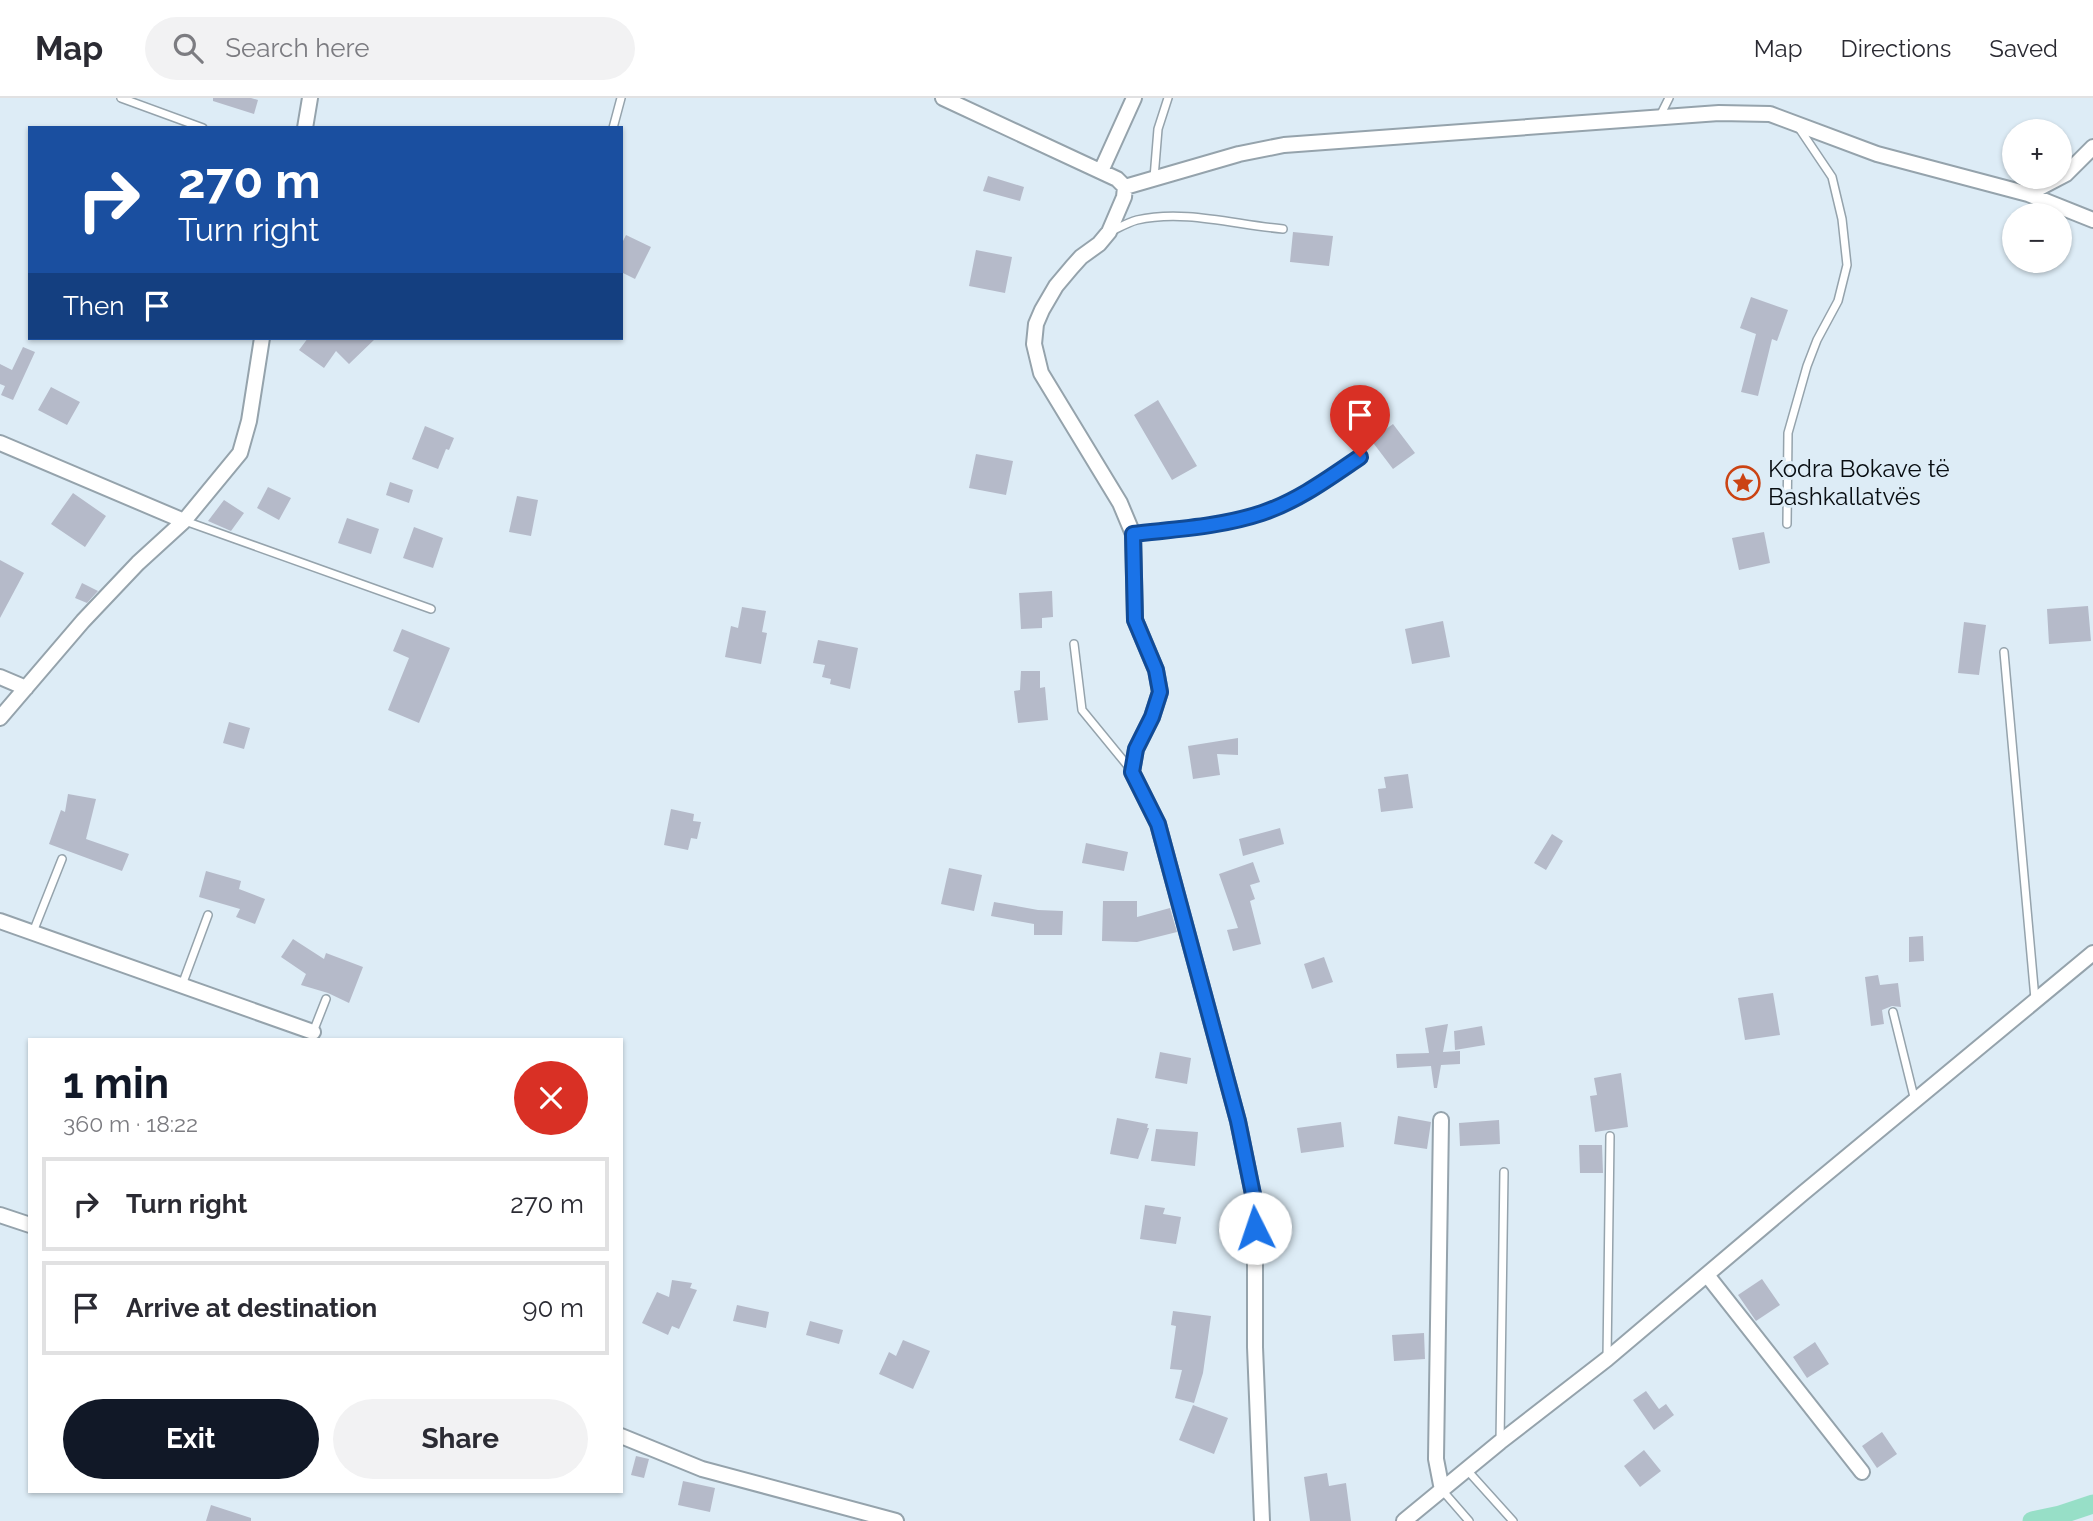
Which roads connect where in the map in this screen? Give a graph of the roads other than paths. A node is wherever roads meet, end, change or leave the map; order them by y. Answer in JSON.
{"nodes":[{"id":1,"x":121,"y":98,"type":"edge"},
{"id":2,"x":310,"y":98,"type":"edge"},
{"id":3,"x":621,"y":98,"type":"edge"},
{"id":4,"x":943,"y":98,"type":"edge"},
{"id":5,"x":1134,"y":98,"type":"edge"},
{"id":6,"x":1168,"y":98,"type":"edge"},
{"id":7,"x":1669,"y":98,"type":"edge"},
{"id":8,"x":1659,"y":119,"type":"junction"},
{"id":9,"x":1794,"y":122,"type":"junction"},
{"id":10,"x":198,"y":126,"type":"edge"},
{"id":11,"x":305,"y":126,"type":"edge"},
{"id":12,"x":614,"y":126,"type":"edge"},
{"id":13,"x":2093,"y":147,"type":"edge"},
{"id":14,"x":1101,"y":171,"type":"junction"},
{"id":15,"x":1154,"y":178,"type":"junction"},
{"id":16,"x":1125,"y":187,"type":"junction"},
{"id":17,"x":2028,"y":194,"type":"junction"},
{"id":18,"x":2093,"y":220,"type":"edge"},
{"id":19,"x":1283,"y":229,"type":"dead end"},
{"id":20,"x":1109,"y":232,"type":"junction"},
{"id":21,"x":262,"y":340,"type":"edge"},
{"id":22,"x":0,"y":443,"type":"edge"},
{"id":23,"x":1360,"y":457,"type":"dead end"},
{"id":24,"x":184,"y":521,"type":"junction"},
{"id":25,"x":1787,"y":524,"type":"dead end"},
{"id":26,"x":1133,"y":534,"type":"junction"},
{"id":27,"x":430,"y":609,"type":"dead end"},
{"id":28,"x":1074,"y":644,"type":"dead end"},
{"id":29,"x":2004,"y":652,"type":"dead end"},
{"id":30,"x":0,"y":677,"type":"edge"},
{"id":31,"x":26,"y":688,"type":"junction"},
{"id":32,"x":0,"y":718,"type":"edge"},
{"id":33,"x":1132,"y":772,"type":"junction"},
{"id":34,"x":62,"y":859,"type":"dead end"},
{"id":35,"x":208,"y":915,"type":"dead end"},
{"id":36,"x":0,"y":921,"type":"edge"},
{"id":37,"x":33,"y":933,"type":"junction"},
{"id":38,"x":2093,"y":953,"type":"edge"},
{"id":39,"x":181,"y":986,"type":"junction"},
{"id":40,"x":326,"y":999,"type":"dead end"},
{"id":41,"x":2035,"y":1000,"type":"junction"},
{"id":42,"x":1894,"y":1012,"type":"dead end"},
{"id":43,"x":313,"y":1032,"type":"joint"},
{"id":44,"x":1915,"y":1102,"type":"junction"},
{"id":45,"x":1441,"y":1120,"type":"dead end"},
{"id":46,"x":1610,"y":1136,"type":"dead end"},
{"id":47,"x":1504,"y":1172,"type":"dead end"},
{"id":48,"x":0,"y":1215,"type":"edge"},
{"id":49,"x":28,"y":1224,"type":"edge"},
{"id":50,"x":1707,"y":1275,"type":"junction"},
{"id":51,"x":1607,"y":1360,"type":"junction"},
{"id":52,"x":623,"y":1437,"type":"edge"},
{"id":53,"x":1500,"y":1442,"type":"junction"},
{"id":54,"x":1466,"y":1469,"type":"junction"},
{"id":55,"x":1862,"y":1472,"type":"dead end"},
{"id":56,"x":1442,"y":1490,"type":"junction"},
{"id":57,"x":896,"y":1521,"type":"edge"},
{"id":58,"x":1262,"y":1521,"type":"edge"},
{"id":59,"x":1404,"y":1521,"type":"edge"},
{"id":60,"x":1469,"y":1521,"type":"edge"},
{"id":61,"x":1513,"y":1521,"type":"edge"}],
"edges":[{"from":1,"to":10,"type":"lane"},
{"from":2,"to":11,"type":"street"},
{"from":3,"to":12,"type":"lane"},
{"from":4,"to":14,"type":"street"},
{"from":5,"to":14,"type":"street"},
{"from":6,"to":15,"type":"lane"},
{"from":7,"to":8,"type":"lane"},
{"from":8,"to":9,"type":"street"},
{"from":8,"to":15,"type":"street"},
{"from":9,"to":17,"type":"street"},
{"from":9,"to":25,"type":"lane"},
{"from":13,"to":17,"type":"street"},
{"from":14,"to":16,"type":"street"},
{"from":15,"to":16,"type":"street"},
{"from":16,"to":20,"type":"street"},
{"from":17,"to":18,"type":"street"},
{"from":19,"to":20,"type":"lane"},
{"from":20,"to":26,"type":"street"},
{"from":21,"to":24,"type":"street"},
{"from":22,"to":24,"type":"street"},
{"from":23,"to":26,"type":"lane"},
{"from":24,"to":27,"type":"lane"},
{"from":24,"to":31,"type":"street"},
{"from":26,"to":33,"type":"street"},
{"from":28,"to":33,"type":"lane"},
{"from":29,"to":41,"type":"lane"},
{"from":30,"to":31,"type":"street"},
{"from":31,"to":32,"type":"street"},
{"from":33,"to":58,"type":"street"},
{"from":34,"to":37,"type":"lane"},
{"from":35,"to":39,"type":"lane"},
{"from":36,"to":37,"type":"street"},
{"from":37,"to":39,"type":"street"},
{"from":38,"to":41,"type":"street"},
{"from":39,"to":43,"type":"street"},
{"from":40,"to":43,"type":"lane"},
{"from":41,"to":44,"type":"street"},
{"from":42,"to":44,"type":"lane"},
{"from":44,"to":50,"type":"street"},
{"from":45,"to":56,"type":"street"},
{"from":46,"to":51,"type":"lane"},
{"from":47,"to":53,"type":"lane"},
{"from":48,"to":49,"type":"street"},
{"from":50,"to":51,"type":"street"},
{"from":50,"to":55,"type":"street"},
{"from":51,"to":53,"type":"street"},
{"from":52,"to":57,"type":"street"},
{"from":53,"to":54,"type":"street"},
{"from":54,"to":56,"type":"street"},
{"from":54,"to":61,"type":"lane"},
{"from":56,"to":59,"type":"street"},
{"from":56,"to":60,"type":"lane"}]}
